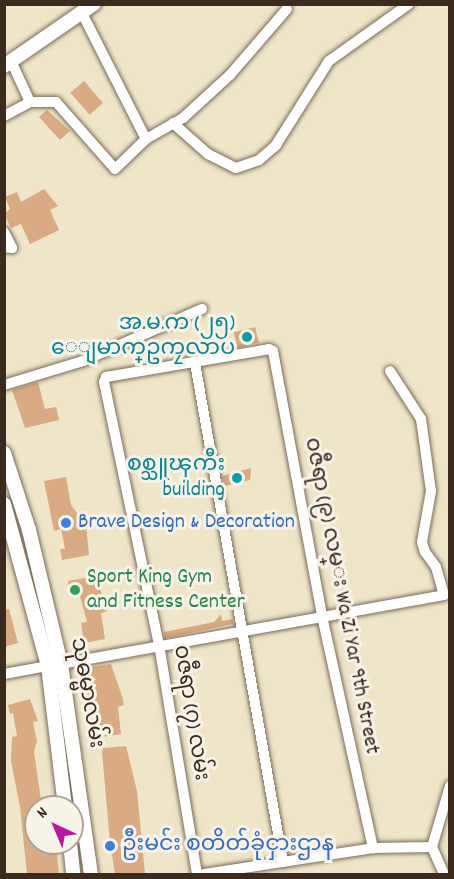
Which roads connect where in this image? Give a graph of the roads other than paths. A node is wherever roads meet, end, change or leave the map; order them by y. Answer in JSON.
{"nodes":[{"id":1,"x":94,"y":4,"type":"edge"},
{"id":2,"x":409,"y":5,"type":"edge"},
{"id":3,"x":287,"y":9,"type":"dead end"},
{"id":4,"x":83,"y":15,"type":"junction"},
{"id":5,"x":8,"y":65,"type":"edge"},
{"id":6,"x":30,"y":102,"type":"junction"},
{"id":7,"x":4,"y":116,"type":"edge"},
{"id":8,"x":173,"y":123,"type":"junction"},
{"id":9,"x":146,"y":140,"type":"junction"},
{"id":10,"x":4,"y":232,"type":"edge"},
{"id":11,"x":4,"y":247,"type":"edge"},
{"id":12,"x":202,"y":309,"type":"dead end"},
{"id":13,"x":195,"y":363,"type":"junction"},
{"id":14,"x":390,"y":371,"type":"dead end"},
{"id":15,"x":4,"y":385,"type":"edge"},
{"id":16,"x":4,"y":453,"type":"edge"},
{"id":17,"x":4,"y":504,"type":"edge"},
{"id":18,"x":322,"y":616,"type":"junction"},
{"id":19,"x":242,"y":630,"type":"junction"},
{"id":20,"x":159,"y":645,"type":"junction"},
{"id":21,"x":54,"y":665,"type":"junction"},
{"id":22,"x":4,"y":674,"type":"edge"},
{"id":23,"x":450,"y":786,"type":"edge"},
{"id":24,"x":64,"y":795,"type":"edge"},
{"id":25,"x":432,"y":847,"type":"junction"},
{"id":26,"x":374,"y":848,"type":"junction"},
{"id":27,"x":72,"y":855,"type":"edge"},
{"id":28,"x":283,"y":862,"type":"junction"},
{"id":29,"x":74,"y":874,"type":"edge"},
{"id":30,"x":91,"y":874,"type":"edge"},
{"id":31,"x":197,"y":874,"type":"edge"},
{"id":32,"x":204,"y":874,"type":"edge"},
{"id":33,"x":444,"y":874,"type":"edge"}],
"edges":[{"from":1,"to":4,"type":"main road"},
{"from":2,"to":8,"type":"street"},
{"from":3,"to":8,"type":"street"},
{"from":4,"to":5,"type":"main road"},
{"from":4,"to":9,"type":"street"},
{"from":5,"to":6,"type":"street"},
{"from":6,"to":7,"type":"street"},
{"from":6,"to":9,"type":"street"},
{"from":8,"to":9,"type":"street"},
{"from":10,"to":11,"type":"street"},
{"from":12,"to":15,"type":"street"},
{"from":13,"to":18,"type":"street","name":"၀ဇီရာ (၉) လမ္း Wa Zi Yar 9th Street"},
{"from":13,"to":19,"type":"street"},
{"from":13,"to":20,"type":"street","name":"၀ဇီရာ (၇) လမ်း"},
{"from":14,"to":18,"type":"street"},
{"from":16,"to":21,"type":"main road","name":"သုဓမ္မာလမ်း"},
{"from":17,"to":21,"type":"main road","name":"သုဓမ္မာလမ်း"},
{"from":18,"to":19,"type":"street"},
{"from":18,"to":26,"type":"street","name":"၀ဇီရာ (၉) လမ္း Wa Zi Yar 9th Street"},
{"from":19,"to":20,"type":"street"},
{"from":19,"to":28,"type":"street"},
{"from":20,"to":21,"type":"street"},
{"from":20,"to":31,"type":"street","name":"၀ဇီရာ (၇) လမ်း"},
{"from":21,"to":22,"type":"street"},
{"from":21,"to":24,"type":"main road","name":"သုဓမ္မာလမ်း"},
{"from":21,"to":30,"type":"main road","name":"သုဓမ္မာလမ်း"},
{"from":23,"to":25,"type":"street"},
{"from":25,"to":26,"type":"street"},
{"from":25,"to":33,"type":"street"},
{"from":26,"to":28,"type":"street"},
{"from":27,"to":29,"type":"main road"},
{"from":28,"to":32,"type":"street"}]}
